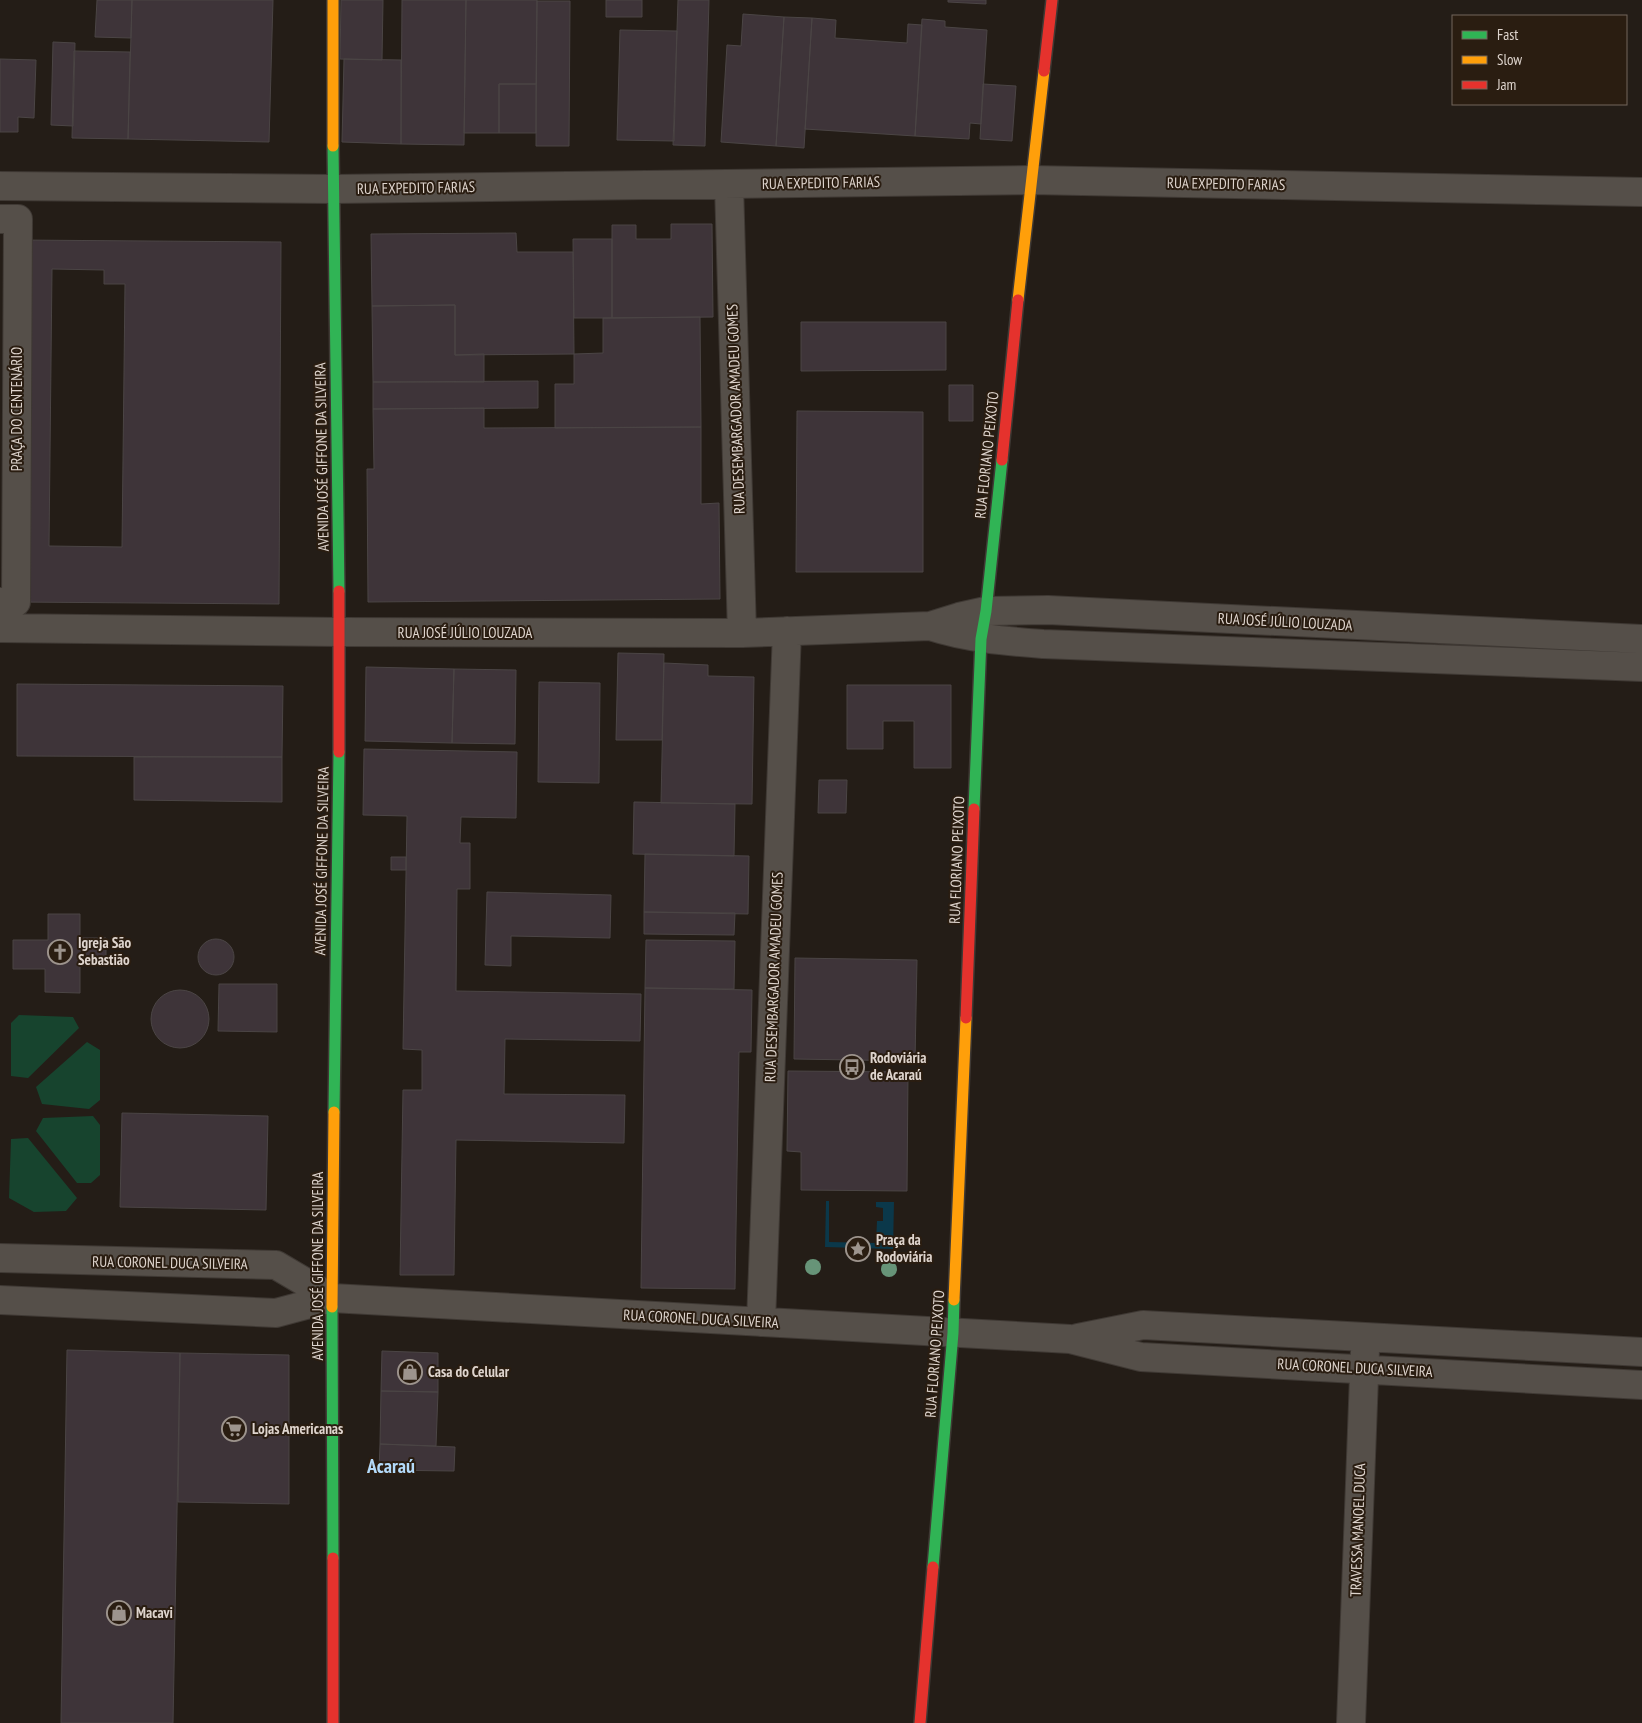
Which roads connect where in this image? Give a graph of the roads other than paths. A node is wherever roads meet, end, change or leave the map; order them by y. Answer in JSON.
{"nodes":[{"id":1,"x":333,"y":0,"type":"edge"},
{"id":2,"x":1052,"y":0,"type":"edge"},
{"id":3,"x":1031,"y":180,"type":"junction"},
{"id":4,"x":730,"y":185,"type":"junction"},
{"id":5,"x":0,"y":186,"type":"edge"},
{"id":6,"x":333,"y":189,"type":"junction"},
{"id":7,"x":1642,"y":192,"type":"edge"},
{"id":8,"x":0,"y":219,"type":"edge"},
{"id":9,"x":0,"y":602,"type":"edge"},
{"id":10,"x":986,"y":611,"type":"junction"},
{"id":11,"x":930,"y":626,"type":"junction"},
{"id":12,"x":0,"y":628,"type":"edge"},
{"id":13,"x":787,"y":631,"type":"junction"},
{"id":14,"x":340,"y":632,"type":"junction"},
{"id":15,"x":742,"y":633,"type":"junction"},
{"id":16,"x":981,"y":639,"type":"junction"},
{"id":17,"x":1642,"y":639,"type":"edge"},
{"id":18,"x":1642,"y":666,"type":"edge"},
{"id":19,"x":0,"y":1258,"type":"edge"},
{"id":20,"x":332,"y":1298,"type":"junction"},
{"id":21,"x":0,"y":1300,"type":"edge"},
{"id":22,"x":761,"y":1322,"type":"junction"},
{"id":23,"x":952,"y":1333,"type":"junction"},
{"id":24,"x":1366,"y":1338,"type":"junction"},
{"id":25,"x":1070,"y":1339,"type":"junction"},
{"id":26,"x":1642,"y":1352,"type":"edge"},
{"id":27,"x":1364,"y":1369,"type":"junction"},
{"id":28,"x":1642,"y":1385,"type":"edge"},
{"id":29,"x":333,"y":1723,"type":"edge"},
{"id":30,"x":920,"y":1723,"type":"edge"},
{"id":31,"x":1351,"y":1723,"type":"edge"}],
"edges":[{"from":1,"to":6,"type":"street","name":"AVENIDA JOSÉ GIFFONE DA SILVEIRA"},
{"from":2,"to":3,"type":"street","name":"RUA FLORIANO PEIXOTO"},
{"from":3,"to":4,"type":"street","name":"RUA EXPEDITO FARIAS"},
{"from":3,"to":7,"type":"street","name":"RUA EXPEDITO FARIAS"},
{"from":3,"to":10,"type":"street","name":"RUA FLORIANO PEIXOTO"},
{"from":4,"to":6,"type":"street","name":"RUA EXPEDITO FARIAS"},
{"from":4,"to":15,"type":"street","name":"RUA DESEMBARGADOR AMADEU GOMES"},
{"from":5,"to":6,"type":"street","name":"RUA EXPEDITO FARIAS"},
{"from":6,"to":14,"type":"street","name":"AVENIDA JOSÉ GIFFONE DA SILVEIRA"},
{"from":8,"to":9,"type":"street","name":"PRAÇA DO CENTENÁRIO"},
{"from":10,"to":11,"type":"street","name":"RUA JOSÉ JÚLIO LOUZADA"},
{"from":10,"to":16,"type":"street","name":"RUA FLORIANO PEIXOTO"},
{"from":10,"to":17,"type":"street","name":"RUA JOSÉ JÚLIO LOUZADA"},
{"from":11,"to":13,"type":"street","name":"RUA JOSÉ JÚLIO LOUZADA"},
{"from":11,"to":16,"type":"street","name":"RUA JOSÉ JÚLIO LOUZADA"},
{"from":12,"to":14,"type":"street","name":"RUA JOSÉ JÚLIO LOUZADA"},
{"from":13,"to":15,"type":"street","name":"RUA JOSÉ JÚLIO LOUZADA"},
{"from":13,"to":22,"type":"street","name":"RUA DESEMBARGADOR AMADEU GOMES"},
{"from":14,"to":15,"type":"street","name":"RUA JOSÉ JÚLIO LOUZADA"},
{"from":14,"to":20,"type":"street","name":"AVENIDA JOSÉ GIFFONE DA SILVEIRA"},
{"from":16,"to":18,"type":"street","name":"RUA JOSÉ JÚLIO LOUZADA"},
{"from":16,"to":23,"type":"street","name":"RUA FLORIANO PEIXOTO"},
{"from":19,"to":20,"type":"street","name":"RUA CORONEL DUCA SILVEIRA"},
{"from":20,"to":21,"type":"street","name":"RUA CORONEL DUCA SILVEIRA"},
{"from":20,"to":22,"type":"street","name":"RUA CORONEL DUCA SILVEIRA"},
{"from":20,"to":29,"type":"street","name":"AVENIDA JOSÉ GIFFONE DA SILVEIRA"},
{"from":22,"to":23,"type":"street","name":"RUA CORONEL DUCA SILVEIRA"},
{"from":23,"to":25,"type":"street","name":"RUA CORONEL DUCA SILVEIRA"},
{"from":23,"to":30,"type":"street","name":"RUA FLORIANO PEIXOTO"},
{"from":24,"to":25,"type":"street","name":"RUA CORONEL DUCA SILVEIRA"},
{"from":24,"to":26,"type":"street","name":"RUA CORONEL DUCA SILVEIRA"},
{"from":24,"to":27,"type":"street","name":"TRAVESSA MANOEL DUCA"},
{"from":25,"to":27,"type":"street","name":"RUA CORONEL DUCA SILVEIRA"},
{"from":27,"to":28,"type":"street","name":"RUA CORONEL DUCA SILVEIRA"},
{"from":27,"to":31,"type":"street","name":"TRAVESSA MANOEL DUCA"}]}
